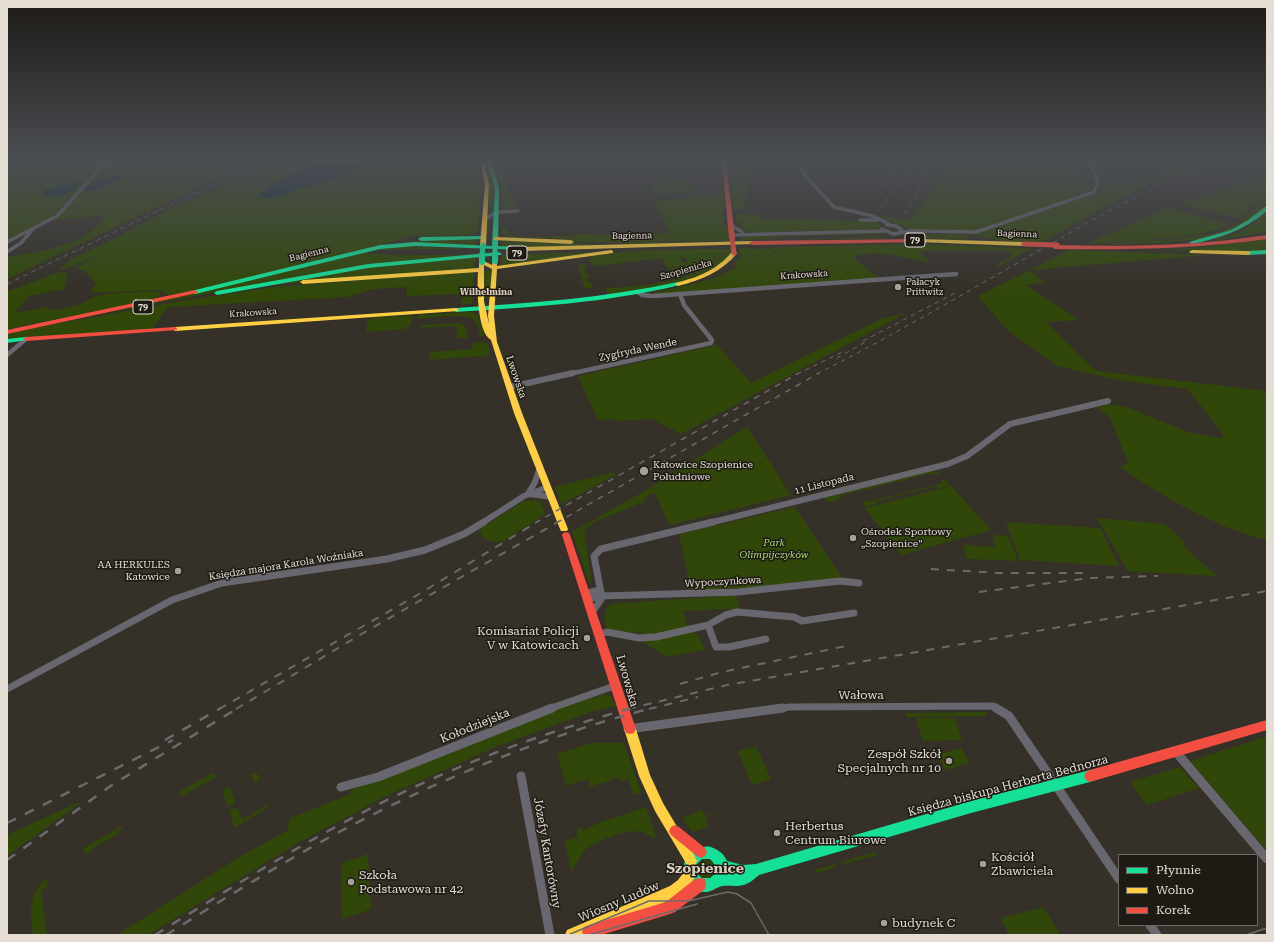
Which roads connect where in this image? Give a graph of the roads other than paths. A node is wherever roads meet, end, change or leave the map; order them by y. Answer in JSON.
{"nodes":[{"id":1,"x":67,"y":205,"type":"edge"},
{"id":2,"x":497,"y":205,"type":"edge"},
{"id":3,"x":729,"y":205,"type":"edge"},
{"id":4,"x":833,"y":205,"type":"edge"},
{"id":5,"x":1056,"y":205,"type":"edge"},
{"id":6,"x":485,"y":207,"type":"joint"},
{"id":7,"x":1267,"y":208,"type":"edge"},
{"id":8,"x":518,"y":211,"type":"dead end"},
{"id":9,"x":497,"y":212,"type":"junction"},
{"id":10,"x":485,"y":219,"type":"junction"},
{"id":11,"x":860,"y":220,"type":"dead end"},
{"id":12,"x":881,"y":220,"type":"junction"},
{"id":13,"x":33,"y":229,"type":"junction"},
{"id":14,"x":886,"y":229,"type":"junction"},
{"id":15,"x":901,"y":231,"type":"junction"},
{"id":16,"x":742,"y":232,"type":"junction"},
{"id":17,"x":732,"y":233,"type":"junction"},
{"id":18,"x":756,"y":233,"type":"junction"},
{"id":19,"x":1267,"y":233,"type":"edge"},
{"id":20,"x":1267,"y":237,"type":"edge"},
{"id":21,"x":490,"y":240,"type":"junction"},
{"id":22,"x":869,"y":240,"type":"junction"},
{"id":23,"x":7,"y":242,"type":"edge"},
{"id":24,"x":961,"y":242,"type":"junction"},
{"id":25,"x":1023,"y":245,"type":"junction"},
{"id":26,"x":1168,"y":245,"type":"junction"},
{"id":27,"x":660,"y":246,"type":"junction"},
{"id":28,"x":1065,"y":246,"type":"junction"},
{"id":29,"x":380,"y":247,"type":"junction"},
{"id":30,"x":646,"y":249,"type":"junction"},
{"id":31,"x":1137,"y":249,"type":"junction"},
{"id":32,"x":7,"y":252,"type":"edge"},
{"id":33,"x":1267,"y":252,"type":"edge"},
{"id":34,"x":494,"y":267,"type":"junction"},
{"id":35,"x":481,"y":270,"type":"junction"},
{"id":36,"x":956,"y":274,"type":"dead end"},
{"id":37,"x":226,"y":291,"type":"junction"},
{"id":38,"x":642,"y":291,"type":"junction"},
{"id":39,"x":680,"y":294,"type":"junction"},
{"id":40,"x":654,"y":296,"type":"junction"},
{"id":41,"x":492,"y":307,"type":"junction"},
{"id":42,"x":480,"y":308,"type":"junction"},
{"id":43,"x":7,"y":332,"type":"edge"},
{"id":44,"x":26,"y":339,"type":"junction"},
{"id":45,"x":7,"y":341,"type":"edge"},
{"id":46,"x":494,"y":342,"type":"junction"},
{"id":47,"x":7,"y":355,"type":"edge"},
{"id":48,"x":510,"y":387,"type":"junction"},
{"id":49,"x":1108,"y":401,"type":"dead end"},
{"id":50,"x":540,"y":467,"type":"junction"},
{"id":51,"x":548,"y":487,"type":"junction"},
{"id":52,"x":528,"y":494,"type":"junction"},
{"id":53,"x":552,"y":497,"type":"junction"},
{"id":54,"x":859,"y":583,"type":"dead end"},
{"id":55,"x":600,"y":596,"type":"junction"},
{"id":56,"x":588,"y":598,"type":"junction"},
{"id":57,"x":593,"y":611,"type":"junction"},
{"id":58,"x":854,"y":613,"type":"dead end"},
{"id":59,"x":708,"y":625,"type":"junction"},
{"id":60,"x":600,"y":634,"type":"junction"},
{"id":61,"x":766,"y":639,"type":"dead end"},
{"id":62,"x":617,"y":685,"type":"junction"},
{"id":63,"x":7,"y":689,"type":"edge"},
{"id":64,"x":1267,"y":725,"type":"edge"},
{"id":65,"x":628,"y":728,"type":"junction"},
{"id":66,"x":1176,"y":752,"type":"junction"},
{"id":67,"x":521,"y":776,"type":"dead end"},
{"id":68,"x":1055,"y":785,"type":"junction"},
{"id":69,"x":342,"y":787,"type":"dead end"},
{"id":70,"x":674,"y":830,"type":"junction"},
{"id":71,"x":701,"y":852,"type":"junction"},
{"id":72,"x":1267,"y":859,"type":"edge"},
{"id":73,"x":691,"y":861,"type":"junction"},
{"id":74,"x":721,"y":866,"type":"junction"},
{"id":75,"x":756,"y":870,"type":"junction"},
{"id":76,"x":691,"y":872,"type":"junction"},
{"id":77,"x":1118,"y":879,"type":"edge"},
{"id":78,"x":718,"y":880,"type":"junction"},
{"id":79,"x":700,"y":884,"type":"junction"},
{"id":80,"x":1151,"y":926,"type":"edge"},
{"id":81,"x":550,"y":935,"type":"edge"},
{"id":82,"x":572,"y":935,"type":"edge"},
{"id":83,"x":579,"y":935,"type":"edge"},
{"id":84,"x":1157,"y":935,"type":"edge"}],
"edges":[{"from":1,"to":13,"type":"street"},
{"from":2,"to":9,"type":"main road","name":"Lwowska"},
{"from":3,"to":17,"type":"main road","name":"Szopienicka"},
{"from":4,"to":12,"type":"street"},
{"from":5,"to":15,"type":"street"},
{"from":6,"to":9,"type":"street"},
{"from":6,"to":10,"type":"main road","name":"Lwowska"},
{"from":7,"to":26,"type":"main road"},
{"from":8,"to":9,"type":"street"},
{"from":9,"to":10,"type":"street"},
{"from":9,"to":21,"type":"main road","name":"Lwowska"},
{"from":10,"to":21,"type":"main road","name":"Lwowska"},
{"from":11,"to":12,"type":"street"},
{"from":12,"to":14,"type":"street"},
{"from":13,"to":23,"type":"street"},
{"from":13,"to":32,"type":"street"},
{"from":14,"to":15,"type":"street"},
{"from":14,"to":15,"type":"street"},
{"from":14,"to":18,"type":"street"},
{"from":14,"to":22,"type":"main road"},
{"from":15,"to":24,"type":"main road"},
{"from":16,"to":17,"type":"street"},
{"from":16,"to":17,"type":"street"},
{"from":16,"to":18,"type":"street"},
{"from":17,"to":18,"type":"street"},
{"from":17,"to":38,"type":"main road","name":"Szopienicka","bridge":true},
{"from":19,"to":26,"type":"main road","name":"Bagienna","number":"79"},
{"from":20,"to":31,"type":"main road","name":"Bagienna","number":"79"},
{"from":21,"to":27,"type":"main road"},
{"from":21,"to":29,"type":"main road"},
{"from":21,"to":34,"type":"main road","name":"Lwowska","bridge":true},
{"from":21,"to":35,"type":"main road","name":"Lwowska","bridge":true},
{"from":22,"to":24,"type":"main road","name":"Bagienna","number":"79"},
{"from":22,"to":27,"type":"main road","name":"Bagienna","number":"79"},
{"from":24,"to":25,"type":"main road","name":"Bagienna","number":"79"},
{"from":25,"to":28,"type":"main road","name":"Bagienna","number":"79","bridge":true},
{"from":25,"to":30,"type":"main road","name":"Bagienna","number":"79"},
{"from":26,"to":28,"type":"main road","name":"Bagienna","number":"79"},
{"from":27,"to":29,"type":"main road","name":"Bagienna","number":"79"},
{"from":28,"to":31,"type":"main road","name":"Bagienna","number":"79"},
{"from":29,"to":43,"type":"main road","name":"Bagienna","number":"79"},
{"from":30,"to":34,"type":"main road"},
{"from":30,"to":37,"type":"main road","name":"Bagienna","number":"79"},
{"from":31,"to":33,"type":"main road"},
{"from":34,"to":35,"type":"main road"},
{"from":34,"to":41,"type":"main road","name":"Lwowska"},
{"from":35,"to":37,"type":"main road"},
{"from":35,"to":42,"type":"main road","name":"Lwowska"},
{"from":36,"to":39,"type":"street","name":"Krakowska"},
{"from":37,"to":43,"type":"main road","name":"Bagienna","number":"79"},
{"from":38,"to":40,"type":"street"},
{"from":38,"to":40,"type":"street","name":"Krakowska"},
{"from":38,"to":41,"type":"main road","name":"Krakowska"},
{"from":39,"to":40,"type":"street","name":"Krakowska"},
{"from":39,"to":48,"type":"street","name":"Zygfryda Wende"},
{"from":41,"to":42,"type":"main road","name":"Krakowska"},
{"from":41,"to":46,"type":"main road","name":"Lwowska"},
{"from":42,"to":44,"type":"main road","name":"Krakowska"},
{"from":42,"to":46,"type":"main road","name":"Lwowska"},
{"from":44,"to":45,"type":"main road","name":"Krakowska"},
{"from":44,"to":47,"type":"street"},
{"from":46,"to":48,"type":"main road","name":"Lwowska"},
{"from":48,"to":50,"type":"main road","name":"Lwowska"},
{"from":49,"to":55,"type":"street","name":"11 Listopada"},
{"from":50,"to":51,"type":"main road","name":"Lwowska"},
{"from":50,"to":52,"type":"street"},
{"from":51,"to":52,"type":"street","name":"Księdza majora Karola Woźniaka"},
{"from":51,"to":53,"type":"main road","name":"Lwowska"},
{"from":52,"to":53,"type":"street"},
{"from":52,"to":63,"type":"street","name":"Księdza majora Karola Woźniaka"},
{"from":53,"to":56,"type":"main road","name":"Lwowska"},
{"from":54,"to":55,"type":"street","name":"Wypoczynkowa"},
{"from":55,"to":56,"type":"street","name":"Wypoczynkowa"},
{"from":55,"to":57,"type":"street"},
{"from":56,"to":57,"type":"main road","name":"Lwowska"},
{"from":57,"to":60,"type":"main road","name":"Lwowska"},
{"from":58,"to":59,"type":"street"},
{"from":59,"to":60,"type":"street"},
{"from":59,"to":61,"type":"street"},
{"from":60,"to":62,"type":"main road","name":"Lwowska"},
{"from":62,"to":65,"type":"main road","name":"Lwowska"},
{"from":62,"to":69,"type":"street","name":"Kołodziejska"},
{"from":64,"to":66,"type":"main road","name":"Księdza biskupa Herberta Bednorza"},
{"from":65,"to":68,"type":"street","name":"Wałowa"},
{"from":65,"to":70,"type":"main road","name":"Lwowska"},
{"from":66,"to":68,"type":"main road","name":"Księdza biskupa Herberta Bednorza"},
{"from":66,"to":72,"type":"street"},
{"from":67,"to":81,"type":"street","name":"Józefy Kantorówny"},
{"from":68,"to":75,"type":"main road","name":"Księdza biskupa Herberta Bednorza"},
{"from":68,"to":77,"type":"street","name":"Wałowa"},
{"from":70,"to":71,"type":"main road","name":"Lwowska"},
{"from":70,"to":73,"type":"main road","name":"Lwowska"},
{"from":71,"to":73,"type":"main road"},
{"from":71,"to":74,"type":"main road"},
{"from":73,"to":76,"type":"main road"},
{"from":74,"to":75,"type":"main road","name":"Księdza biskupa Herberta Bednorza"},
{"from":74,"to":78,"type":"main road"},
{"from":75,"to":78,"type":"main road","name":"Księdza biskupa Herberta Bednorza"},
{"from":76,"to":79,"type":"main road"},
{"from":76,"to":82,"type":"main road","name":"Wiosny Ludów"},
{"from":78,"to":79,"type":"main road"},
{"from":79,"to":83,"type":"main road","name":"Wiosny Ludów"},
{"from":80,"to":84,"type":"street"}]}
